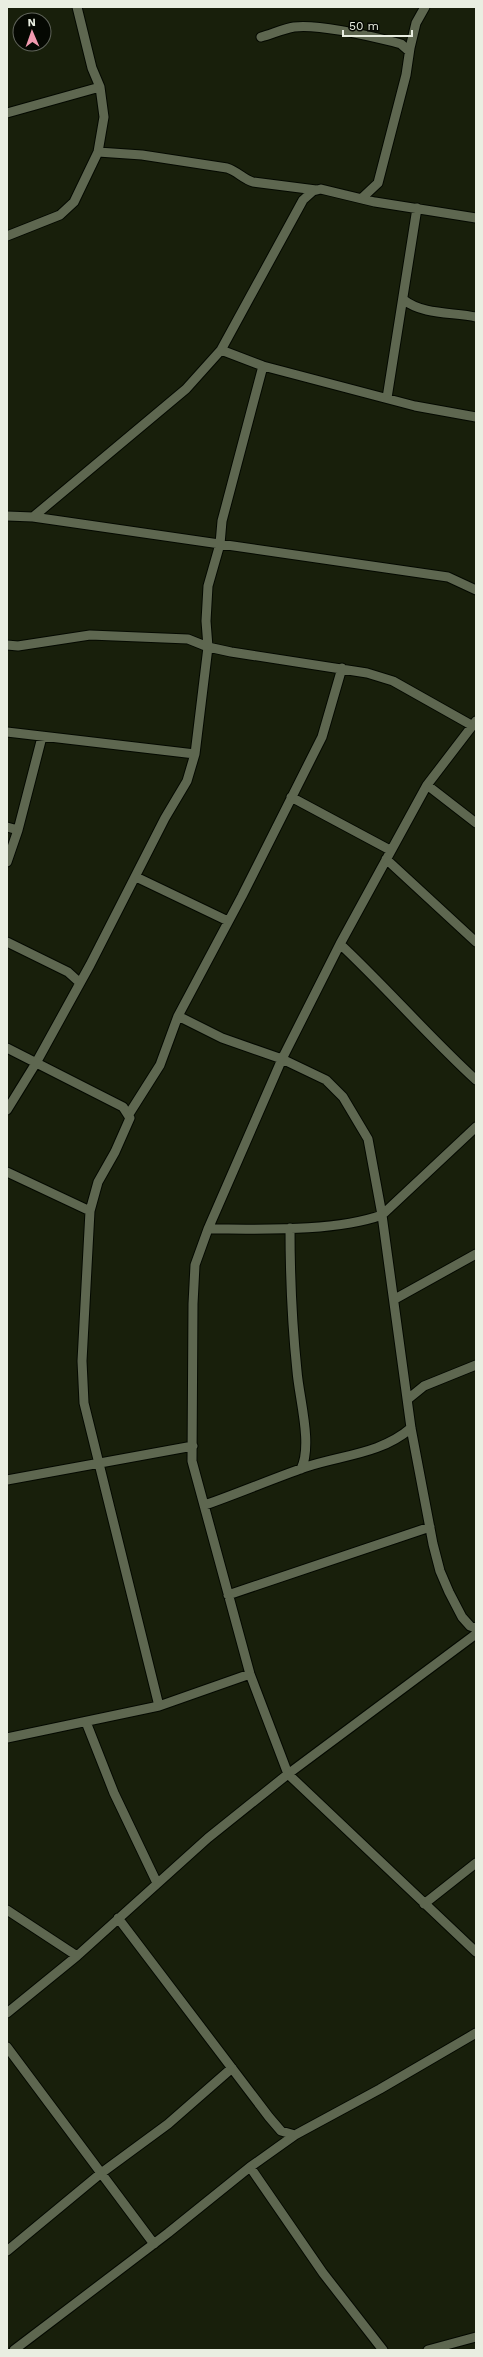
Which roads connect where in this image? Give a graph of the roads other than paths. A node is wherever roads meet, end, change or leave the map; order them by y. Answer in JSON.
{"nodes":[{"id":1,"x":77,"y":7,"type":"edge"},
{"id":2,"x":425,"y":7,"type":"edge"},
{"id":3,"x":262,"y":38,"type":"dead end"},
{"id":4,"x":409,"y":51,"type":"junction"},
{"id":5,"x":100,"y":87,"type":"junction"},
{"id":6,"x":7,"y":113,"type":"edge"},
{"id":7,"x":98,"y":152,"type":"junction"},
{"id":8,"x":316,"y":190,"type":"junction"},
{"id":9,"x":362,"y":198,"type":"junction"},
{"id":10,"x":417,"y":208,"type":"junction"},
{"id":11,"x":476,"y":217,"type":"edge"},
{"id":12,"x":7,"y":236,"type":"edge"},
{"id":13,"x":404,"y":300,"type":"junction"},
{"id":14,"x":476,"y":317,"type":"edge"},
{"id":15,"x":221,"y":350,"type":"junction"},
{"id":16,"x":263,"y":366,"type":"junction"},
{"id":17,"x":387,"y":398,"type":"junction"},
{"id":18,"x":476,"y":417,"type":"edge"},
{"id":19,"x":51,"y":502,"type":"junction"},
{"id":20,"x":7,"y":516,"type":"edge"},
{"id":21,"x":33,"y":517,"type":"junction"},
{"id":22,"x":50,"y":520,"type":"junction"},
{"id":23,"x":220,"y":544,"type":"junction"},
{"id":24,"x":476,"y":590,"type":"edge"},
{"id":25,"x":7,"y":645,"type":"edge"},
{"id":26,"x":208,"y":647,"type":"junction"},
{"id":27,"x":342,"y":668,"type":"junction"},
{"id":28,"x":474,"y":724,"type":"edge"},
{"id":29,"x":7,"y":732,"type":"edge"},
{"id":30,"x":42,"y":737,"type":"junction"},
{"id":31,"x":195,"y":754,"type":"junction"},
{"id":32,"x":427,"y":785,"type":"junction"},
{"id":33,"x":291,"y":797,"type":"junction"},
{"id":34,"x":476,"y":823,"type":"edge"},
{"id":35,"x":7,"y":827,"type":"edge"},
{"id":36,"x":18,"y":830,"type":"junction"},
{"id":37,"x":388,"y":855,"type":"junction"},
{"id":38,"x":7,"y":862,"type":"edge"},
{"id":39,"x":136,"y":877,"type":"junction"},
{"id":40,"x":228,"y":920,"type":"junction"},
{"id":41,"x":7,"y":942,"type":"edge"},
{"id":42,"x":476,"y":942,"type":"edge"},
{"id":43,"x":340,"y":944,"type":"junction"},
{"id":44,"x":79,"y":982,"type":"junction"},
{"id":45,"x":178,"y":1016,"type":"junction"},
{"id":46,"x":7,"y":1048,"type":"edge"},
{"id":47,"x":282,"y":1059,"type":"junction"},
{"id":48,"x":36,"y":1063,"type":"junction"},
{"id":49,"x":476,"y":1080,"type":"edge"},
{"id":50,"x":7,"y":1110,"type":"edge"},
{"id":51,"x":129,"y":1114,"type":"junction"},
{"id":52,"x":476,"y":1127,"type":"edge"},
{"id":53,"x":7,"y":1172,"type":"edge"},
{"id":54,"x":90,"y":1211,"type":"junction"},
{"id":55,"x":382,"y":1215,"type":"junction"},
{"id":56,"x":290,"y":1228,"type":"junction"},
{"id":57,"x":208,"y":1229,"type":"junction"},
{"id":58,"x":476,"y":1254,"type":"edge"},
{"id":59,"x":394,"y":1299,"type":"junction"},
{"id":60,"x":476,"y":1365,"type":"edge"},
{"id":61,"x":408,"y":1399,"type":"junction"},
{"id":62,"x":411,"y":1428,"type":"junction"},
{"id":63,"x":193,"y":1446,"type":"junction"},
{"id":64,"x":98,"y":1462,"type":"junction"},
{"id":65,"x":301,"y":1470,"type":"junction"},
{"id":66,"x":7,"y":1480,"type":"edge"},
{"id":67,"x":205,"y":1505,"type":"junction"},
{"id":68,"x":430,"y":1527,"type":"junction"},
{"id":69,"x":228,"y":1595,"type":"junction"},
{"id":70,"x":476,"y":1628,"type":"edge"},
{"id":71,"x":476,"y":1634,"type":"edge"},
{"id":72,"x":250,"y":1674,"type":"junction"},
{"id":73,"x":159,"y":1706,"type":"junction"},
{"id":74,"x":86,"y":1722,"type":"junction"},
{"id":75,"x":7,"y":1738,"type":"edge"},
{"id":76,"x":288,"y":1774,"type":"junction"},
{"id":77,"x":476,"y":1863,"type":"edge"},
{"id":78,"x":157,"y":1883,"type":"junction"},
{"id":79,"x":424,"y":1904,"type":"junction"},
{"id":80,"x":7,"y":1910,"type":"edge"},
{"id":81,"x":118,"y":1918,"type":"junction"},
{"id":82,"x":476,"y":1952,"type":"edge"},
{"id":83,"x":77,"y":1956,"type":"junction"},
{"id":84,"x":7,"y":2013,"type":"edge"},
{"id":85,"x":476,"y":2033,"type":"edge"},
{"id":86,"x":7,"y":2047,"type":"edge"},
{"id":87,"x":232,"y":2068,"type":"junction"},
{"id":88,"x":296,"y":2135,"type":"junction"},
{"id":89,"x":250,"y":2167,"type":"junction"},
{"id":90,"x":100,"y":2174,"type":"junction"},
{"id":91,"x":154,"y":2244,"type":"junction"},
{"id":92,"x":7,"y":2251,"type":"edge"},
{"id":93,"x":476,"y":2337,"type":"edge"},
{"id":94,"x":14,"y":2350,"type":"edge"},
{"id":95,"x":383,"y":2350,"type":"edge"},
{"id":96,"x":428,"y":2350,"type":"edge"}],
"edges":[{"from":1,"to":5,"type":"street"},
{"from":2,"to":4,"type":"street"},
{"from":3,"to":4,"type":"street"},
{"from":4,"to":9,"type":"street"},
{"from":5,"to":6,"type":"street"},
{"from":5,"to":7,"type":"street"},
{"from":7,"to":8,"type":"street"},
{"from":7,"to":12,"type":"street"},
{"from":8,"to":9,"type":"street"},
{"from":8,"to":15,"type":"street"},
{"from":9,"to":10,"type":"street"},
{"from":10,"to":11,"type":"street"},
{"from":10,"to":13,"type":"street"},
{"from":13,"to":14,"type":"street"},
{"from":13,"to":17,"type":"street"},
{"from":15,"to":16,"type":"street"},
{"from":15,"to":19,"type":"street"},
{"from":16,"to":17,"type":"street"},
{"from":16,"to":23,"type":"street"},
{"from":17,"to":18,"type":"street"},
{"from":19,"to":21,"type":"street"},
{"from":19,"to":22,"type":"street"},
{"from":20,"to":21,"type":"street"},
{"from":21,"to":22,"type":"street"},
{"from":22,"to":23,"type":"street"},
{"from":23,"to":24,"type":"street"},
{"from":23,"to":26,"type":"street"},
{"from":25,"to":26,"type":"street"},
{"from":26,"to":27,"type":"street"},
{"from":26,"to":31,"type":"street"},
{"from":27,"to":28,"type":"street"},
{"from":27,"to":33,"type":"street"},
{"from":28,"to":32,"type":"street"},
{"from":29,"to":30,"type":"street"},
{"from":30,"to":31,"type":"street"},
{"from":30,"to":36,"type":"street"},
{"from":31,"to":39,"type":"street"},
{"from":32,"to":34,"type":"street"},
{"from":32,"to":37,"type":"street"},
{"from":33,"to":37,"type":"street"},
{"from":33,"to":40,"type":"street"},
{"from":35,"to":36,"type":"street"},
{"from":36,"to":38,"type":"street"},
{"from":37,"to":42,"type":"street"},
{"from":37,"to":43,"type":"street"},
{"from":39,"to":40,"type":"street"},
{"from":39,"to":44,"type":"street"},
{"from":40,"to":45,"type":"street"},
{"from":41,"to":44,"type":"street"},
{"from":43,"to":47,"type":"street"},
{"from":43,"to":49,"type":"street"},
{"from":44,"to":48,"type":"street"},
{"from":45,"to":47,"type":"street"},
{"from":45,"to":51,"type":"street"},
{"from":46,"to":48,"type":"street"},
{"from":47,"to":55,"type":"street"},
{"from":47,"to":57,"type":"street"},
{"from":48,"to":50,"type":"street"},
{"from":48,"to":51,"type":"street"},
{"from":51,"to":54,"type":"street"},
{"from":52,"to":55,"type":"street"},
{"from":53,"to":54,"type":"street"},
{"from":54,"to":64,"type":"street"},
{"from":55,"to":56,"type":"street"},
{"from":55,"to":59,"type":"street"},
{"from":56,"to":57,"type":"street"},
{"from":56,"to":65,"type":"street"},
{"from":57,"to":63,"type":"street"},
{"from":58,"to":59,"type":"street"},
{"from":59,"to":61,"type":"street"},
{"from":60,"to":61,"type":"street"},
{"from":61,"to":62,"type":"street"},
{"from":62,"to":65,"type":"street"},
{"from":62,"to":68,"type":"street"},
{"from":63,"to":64,"type":"street"},
{"from":63,"to":67,"type":"street"},
{"from":64,"to":66,"type":"street"},
{"from":64,"to":73,"type":"street"},
{"from":65,"to":67,"type":"street"},
{"from":67,"to":69,"type":"street"},
{"from":68,"to":69,"type":"street"},
{"from":68,"to":70,"type":"street"},
{"from":69,"to":72,"type":"street"},
{"from":71,"to":76,"type":"street"},
{"from":72,"to":73,"type":"street"},
{"from":72,"to":76,"type":"street"},
{"from":73,"to":74,"type":"street"},
{"from":74,"to":75,"type":"street"},
{"from":74,"to":78,"type":"street"},
{"from":76,"to":78,"type":"street"},
{"from":76,"to":79,"type":"street"},
{"from":77,"to":79,"type":"street"},
{"from":78,"to":81,"type":"street"},
{"from":79,"to":82,"type":"street"},
{"from":80,"to":83,"type":"street"},
{"from":81,"to":83,"type":"street"},
{"from":81,"to":87,"type":"street"},
{"from":83,"to":84,"type":"street"},
{"from":85,"to":88,"type":"street"},
{"from":86,"to":90,"type":"street"},
{"from":87,"to":88,"type":"street"},
{"from":87,"to":90,"type":"street"},
{"from":88,"to":89,"type":"street"},
{"from":89,"to":91,"type":"street"},
{"from":89,"to":95,"type":"street"},
{"from":90,"to":91,"type":"street"},
{"from":90,"to":92,"type":"street"},
{"from":91,"to":94,"type":"street"},
{"from":93,"to":96,"type":"street"}]}
